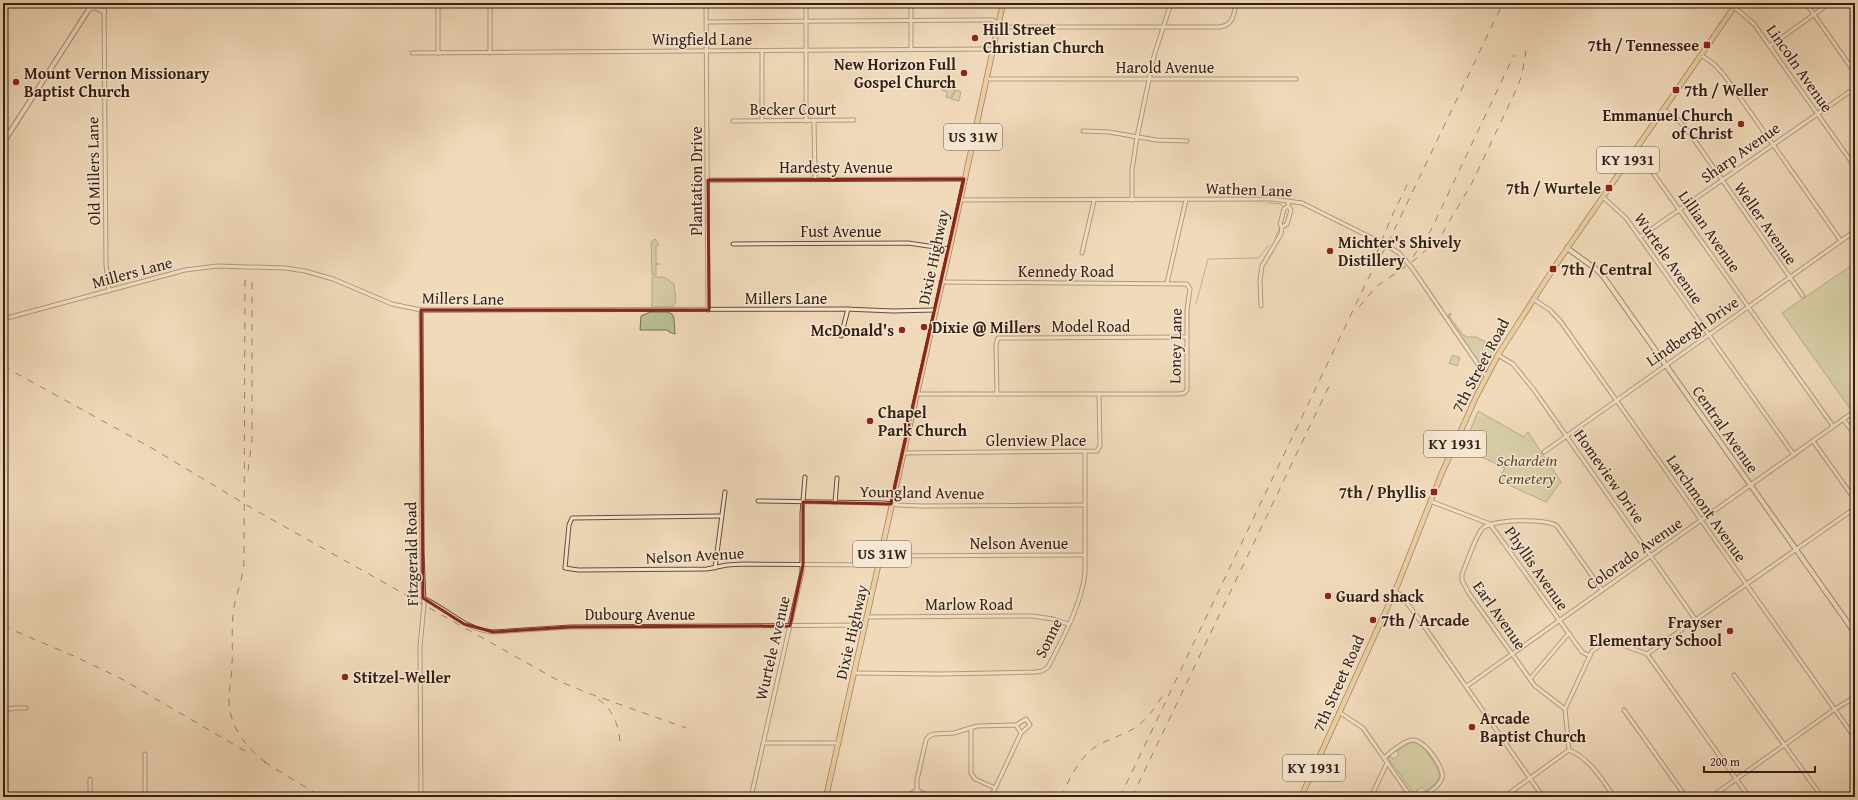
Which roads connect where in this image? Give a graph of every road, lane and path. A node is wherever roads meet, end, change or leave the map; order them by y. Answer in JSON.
{"nodes":[{"id":1,"x":88,"y":3,"type":"edge"},
{"id":2,"x":93,"y":3,"type":"edge"},
{"id":3,"x":104,"y":3,"type":"edge"},
{"id":4,"x":438,"y":3,"type":"edge"},
{"id":5,"x":490,"y":3,"type":"edge"},
{"id":6,"x":706,"y":3,"type":"edge"},
{"id":7,"x":806,"y":3,"type":"edge"},
{"id":8,"x":911,"y":3,"type":"edge"},
{"id":9,"x":1002,"y":3,"type":"edge"},
{"id":10,"x":1172,"y":3,"type":"edge"},
{"id":11,"x":1236,"y":3,"type":"edge"},
{"id":12,"x":1806,"y":3,"type":"edge"},
{"id":13,"x":1830,"y":3,"type":"edge"},
{"id":14,"x":1735,"y":5,"type":"edge"},
{"id":15,"x":89,"y":9,"type":"junction"},
{"id":16,"x":104,"y":12,"type":"junction"},
{"id":17,"x":1814,"y":14,"type":"junction"},
{"id":18,"x":911,"y":20,"type":"junction"},
{"id":19,"x":806,"y":21,"type":"junction"},
{"id":20,"x":706,"y":22,"type":"junction"},
{"id":21,"x":998,"y":23,"type":"junction"},
{"id":22,"x":1164,"y":27,"type":"junction"},
{"id":23,"x":1770,"y":46,"type":"junction"},
{"id":24,"x":992,"y":49,"type":"junction"},
{"id":25,"x":911,"y":50,"type":"junction"},
{"id":26,"x":707,"y":51,"type":"junction"},
{"id":27,"x":762,"y":51,"type":"junction"},
{"id":28,"x":806,"y":51,"type":"junction"},
{"id":29,"x":412,"y":53,"type":"dead end"},
{"id":30,"x":438,"y":53,"type":"junction"},
{"id":31,"x":490,"y":53,"type":"junction"},
{"id":32,"x":1701,"y":55,"type":"junction"},
{"id":33,"x":1855,"y":73,"type":"edge"},
{"id":34,"x":986,"y":79,"type":"junction"},
{"id":35,"x":1150,"y":79,"type":"junction"},
{"id":36,"x":1296,"y":79,"type":"dead end"},
{"id":37,"x":1855,"y":88,"type":"edge"},
{"id":38,"x":1663,"y":109,"type":"junction"},
{"id":39,"x":1817,"y":113,"type":"junction"},
{"id":40,"x":854,"y":120,"type":"dead end"},
{"id":41,"x":732,"y":121,"type":"dead end"},
{"id":42,"x":762,"y":121,"type":"junction"},
{"id":43,"x":806,"y":121,"type":"junction"},
{"id":44,"x":814,"y":121,"type":"junction"},
{"id":45,"x":1083,"y":132,"type":"dead end"},
{"id":46,"x":1137,"y":137,"type":"junction"},
{"id":47,"x":1187,"y":141,"type":"dead end"},
{"id":48,"x":3,"y":143,"type":"edge"},
{"id":49,"x":1772,"y":144,"type":"junction"},
{"id":50,"x":1636,"y":148,"type":"junction"},
{"id":51,"x":1855,"y":167,"type":"edge"},
{"id":52,"x":964,"y":178,"type":"junction"},
{"id":53,"x":815,"y":179,"type":"junction"},
{"id":54,"x":708,"y":180,"type":"junction"},
{"id":55,"x":1722,"y":180,"type":"junction"},
{"id":56,"x":1603,"y":196,"type":"junction"},
{"id":57,"x":959,"y":200,"type":"junction"},
{"id":58,"x":1132,"y":200,"type":"junction"},
{"id":59,"x":1186,"y":200,"type":"junction"},
{"id":60,"x":1094,"y":201,"type":"junction"},
{"id":61,"x":1289,"y":201,"type":"junction"},
{"id":62,"x":1288,"y":206,"type":"junction"},
{"id":63,"x":1679,"y":210,"type":"junction"},
{"id":64,"x":1282,"y":228,"type":"junction"},
{"id":65,"x":1855,"y":231,"type":"edge"},
{"id":66,"x":1640,"y":237,"type":"junction"},
{"id":67,"x":1840,"y":241,"type":"junction"},
{"id":68,"x":733,"y":244,"type":"dead end"},
{"id":69,"x":1567,"y":248,"type":"junction"},
{"id":70,"x":949,"y":249,"type":"junction"},
{"id":71,"x":1082,"y":254,"type":"dead end"},
{"id":72,"x":1790,"y":277,"type":"junction"},
{"id":73,"x":942,"y":282,"type":"junction"},
{"id":74,"x":1167,"y":282,"type":"junction"},
{"id":75,"x":1189,"y":286,"type":"joint"},
{"id":76,"x":109,"y":291,"type":"junction"},
{"id":77,"x":1803,"y":296,"type":"dead end"},
{"id":78,"x":1533,"y":298,"type":"junction"},
{"id":79,"x":1261,"y":306,"type":"dead end"},
{"id":80,"x":1748,"y":306,"type":"junction"},
{"id":81,"x":848,"y":309,"type":"junction"},
{"id":82,"x":421,"y":310,"type":"junction"},
{"id":83,"x":708,"y":310,"type":"junction"},
{"id":84,"x":935,"y":310,"type":"junction"},
{"id":85,"x":3,"y":319,"type":"edge"},
{"id":86,"x":1709,"y":334,"type":"junction"},
{"id":87,"x":842,"y":336,"type":"dead end"},
{"id":88,"x":1187,"y":337,"type":"junction"},
{"id":89,"x":1498,"y":355,"type":"junction"},
{"id":90,"x":1666,"y":365,"type":"junction"},
{"id":91,"x":1486,"y":376,"type":"junction"},
{"id":92,"x":917,"y":394,"type":"junction"},
{"id":93,"x":997,"y":394,"type":"junction"},
{"id":94,"x":1099,"y":394,"type":"junction"},
{"id":95,"x":1616,"y":400,"type":"junction"},
{"id":96,"x":1855,"y":411,"type":"edge"},
{"id":97,"x":1843,"y":419,"type":"junction"},
{"id":98,"x":1833,"y":426,"type":"junction"},
{"id":99,"x":1567,"y":436,"type":"junction"},
{"id":100,"x":1855,"y":436,"type":"edge"},
{"id":101,"x":1813,"y":441,"type":"junction"},
{"id":102,"x":1085,"y":452,"type":"junction"},
{"id":103,"x":1544,"y":452,"type":"dead end"},
{"id":104,"x":903,"y":453,"type":"junction"},
{"id":105,"x":1794,"y":455,"type":"junction"},
{"id":106,"x":805,"y":477,"type":"dead end"},
{"id":107,"x":837,"y":478,"type":"dead end"},
{"id":108,"x":1751,"y":485,"type":"junction"},
{"id":109,"x":725,"y":492,"type":"dead end"},
{"id":110,"x":1855,"y":500,"type":"edge"},
{"id":111,"x":758,"y":501,"type":"dead end"},
{"id":112,"x":1430,"y":501,"type":"junction"},
{"id":113,"x":803,"y":502,"type":"junction"},
{"id":114,"x":835,"y":503,"type":"junction"},
{"id":115,"x":891,"y":504,"type":"junction"},
{"id":116,"x":1085,"y":505,"type":"junction"},
{"id":117,"x":1855,"y":508,"type":"edge"},
{"id":118,"x":721,"y":516,"type":"junction"},
{"id":119,"x":1701,"y":520,"type":"junction"},
{"id":120,"x":1490,"y":524,"type":"junction"},
{"id":121,"x":1796,"y":550,"type":"junction"},
{"id":122,"x":1085,"y":555,"type":"junction"},
{"id":123,"x":1651,"y":555,"type":"junction"},
{"id":124,"x":881,"y":556,"type":"junction"},
{"id":125,"x":803,"y":565,"type":"junction"},
{"id":126,"x":879,"y":565,"type":"junction"},
{"id":127,"x":715,"y":568,"type":"junction"},
{"id":128,"x":1746,"y":585,"type":"junction"},
{"id":129,"x":1602,"y":590,"type":"junction"},
{"id":130,"x":1394,"y":591,"type":"junction"},
{"id":131,"x":423,"y":598,"type":"junction"},
{"id":132,"x":868,"y":617,"type":"junction"},
{"id":133,"x":1696,"y":619,"type":"junction"},
{"id":134,"x":1559,"y":620,"type":"junction"},
{"id":135,"x":1068,"y":624,"type":"junction"},
{"id":136,"x":866,"y":625,"type":"junction"},
{"id":137,"x":790,"y":626,"type":"junction"},
{"id":138,"x":1569,"y":633,"type":"junction"},
{"id":139,"x":1855,"y":633,"type":"edge"},
{"id":140,"x":1512,"y":654,"type":"junction"},
{"id":141,"x":1647,"y":654,"type":"junction"},
{"id":142,"x":1590,"y":656,"type":"junction"},
{"id":143,"x":855,"y":673,"type":"junction"},
{"id":144,"x":1734,"y":675,"type":"dead end"},
{"id":145,"x":1530,"y":679,"type":"junction"},
{"id":146,"x":1467,"y":686,"type":"junction"},
{"id":147,"x":1855,"y":697,"type":"edge"},
{"id":148,"x":26,"y":708,"type":"dead end"},
{"id":149,"x":1565,"y":709,"type":"junction"},
{"id":150,"x":1835,"y":709,"type":"junction"},
{"id":151,"x":3,"y":710,"type":"edge"},
{"id":152,"x":1624,"y":710,"type":"dead end"},
{"id":153,"x":1340,"y":712,"type":"junction"},
{"id":154,"x":1016,"y":725,"type":"junction"},
{"id":155,"x":971,"y":728,"type":"junction"},
{"id":156,"x":1021,"y":733,"type":"junction"},
{"id":157,"x":1855,"y":738,"type":"edge"},
{"id":158,"x":763,"y":742,"type":"junction"},
{"id":159,"x":839,"y":743,"type":"junction"},
{"id":160,"x":1785,"y":744,"type":"junction"},
{"id":161,"x":1569,"y":750,"type":"junction"},
{"id":162,"x":145,"y":754,"type":"dead end"},
{"id":163,"x":1384,"y":758,"type":"junction"},
{"id":164,"x":1388,"y":763,"type":"junction"},
{"id":165,"x":90,"y":779,"type":"dead end"},
{"id":166,"x":1530,"y":779,"type":"junction"},
{"id":167,"x":1737,"y":779,"type":"junction"},
{"id":168,"x":996,"y":788,"type":"junction"},
{"id":169,"x":917,"y":790,"type":"junction"},
{"id":170,"x":90,"y":797,"type":"edge"},
{"id":171,"x":145,"y":797,"type":"edge"},
{"id":172,"x":421,"y":797,"type":"edge"},
{"id":173,"x":751,"y":797,"type":"edge"},
{"id":174,"x":826,"y":797,"type":"edge"},
{"id":175,"x":905,"y":797,"type":"edge"},
{"id":176,"x":929,"y":797,"type":"edge"},
{"id":177,"x":991,"y":797,"type":"edge"},
{"id":178,"x":1301,"y":797,"type":"edge"},
{"id":179,"x":1371,"y":797,"type":"edge"},
{"id":180,"x":1411,"y":797,"type":"edge"},
{"id":181,"x":1422,"y":797,"type":"edge"},
{"id":182,"x":1504,"y":797,"type":"edge"},
{"id":183,"x":1543,"y":797,"type":"edge"},
{"id":184,"x":1614,"y":797,"type":"edge"},
{"id":185,"x":1686,"y":797,"type":"edge"},
{"id":186,"x":1711,"y":797,"type":"edge"},
{"id":187,"x":1749,"y":797,"type":"edge"},
{"id":188,"x":1822,"y":797,"type":"edge"}],
"edges":[{"from":1,"to":15,"type":"street"},
{"from":2,"to":15,"type":"street"},
{"from":3,"to":16,"type":"street","name":"Old Millers Lane"},
{"from":4,"to":30,"type":"street"},
{"from":5,"to":31,"type":"street"},
{"from":6,"to":20,"type":"street","name":"Plantation Drive"},
{"from":7,"to":19,"type":"street"},
{"from":8,"to":18,"type":"street"},
{"from":9,"to":21,"type":"main road","name":"Dixie Highway","number":"US 31W"},
{"from":10,"to":22,"type":"street"},
{"from":11,"to":22,"type":"street"},
{"from":12,"to":17,"type":"street"},
{"from":13,"to":17,"type":"street"},
{"from":14,"to":23,"type":"street","name":"Lincoln Avenue"},
{"from":14,"to":32,"type":"main road","name":"7th Street Road","number":"KY 1931"},
{"from":15,"to":16,"type":"street"},
{"from":15,"to":48,"type":"street"},
{"from":16,"to":76,"type":"street","name":"Old Millers Lane"},
{"from":17,"to":23,"type":"street"},
{"from":17,"to":33,"type":"street"},
{"from":18,"to":19,"type":"street"},
{"from":18,"to":21,"type":"street"},
{"from":18,"to":25,"type":"street"},
{"from":19,"to":20,"type":"street"},
{"from":19,"to":28,"type":"street"},
{"from":20,"to":26,"type":"street","name":"Plantation Drive"},
{"from":21,"to":22,"type":"street"},
{"from":21,"to":24,"type":"main road","name":"Dixie Highway","number":"US 31W"},
{"from":22,"to":35,"type":"street"},
{"from":23,"to":39,"type":"street","name":"Lincoln Avenue"},
{"from":24,"to":25,"type":"street","name":"Wingfield Lane"},
{"from":24,"to":34,"type":"main road","name":"Dixie Highway","number":"US 31W"},
{"from":25,"to":28,"type":"street","name":"Wingfield Lane"},
{"from":26,"to":27,"type":"street","name":"Wingfield Lane"},
{"from":26,"to":31,"type":"street","name":"Wingfield Lane"},
{"from":26,"to":54,"type":"street","name":"Plantation Drive"},
{"from":27,"to":28,"type":"street","name":"Wingfield Lane"},
{"from":27,"to":42,"type":"street"},
{"from":28,"to":43,"type":"street"},
{"from":29,"to":30,"type":"street","name":"Wingfield Lane"},
{"from":30,"to":31,"type":"street","name":"Wingfield Lane"},
{"from":32,"to":38,"type":"main road","name":"7th Street Road","number":"KY 1931"},
{"from":32,"to":49,"type":"street"},
{"from":34,"to":35,"type":"street","name":"Harold Avenue"},
{"from":34,"to":52,"type":"main road","name":"Dixie Highway","number":"US 31W"},
{"from":35,"to":36,"type":"street","name":"Harold Avenue"},
{"from":35,"to":46,"type":"street"},
{"from":37,"to":39,"type":"street","name":"Sharp Avenue"},
{"from":38,"to":50,"type":"main road","name":"7th Street Road","number":"KY 1931"},
{"from":38,"to":55,"type":"street","name":"Weller Avenue"},
{"from":39,"to":49,"type":"street","name":"Sharp Avenue"},
{"from":39,"to":51,"type":"street","name":"Lincoln Avenue"},
{"from":40,"to":44,"type":"street","name":"Becker Court"},
{"from":41,"to":42,"type":"street","name":"Becker Court"},
{"from":42,"to":43,"type":"street","name":"Becker Court"},
{"from":43,"to":44,"type":"street","name":"Becker Court"},
{"from":44,"to":53,"type":"street"},
{"from":45,"to":46,"type":"street"},
{"from":46,"to":47,"type":"street"},
{"from":46,"to":58,"type":"street"},
{"from":49,"to":55,"type":"street","name":"Sharp Avenue"},
{"from":49,"to":67,"type":"street"},
{"from":50,"to":56,"type":"main road","name":"7th Street Road","number":"KY 1931"},
{"from":50,"to":63,"type":"street","name":"Lillian Avenue"},
{"from":52,"to":53,"type":"street","name":"Hardesty Avenue"},
{"from":52,"to":57,"type":"main road","name":"Dixie Highway","number":"US 31W"},
{"from":53,"to":54,"type":"street","name":"Hardesty Avenue"},
{"from":54,"to":83,"type":"street","name":"Plantation Drive"},
{"from":55,"to":63,"type":"street","name":"Sharp Avenue"},
{"from":55,"to":72,"type":"street","name":"Weller Avenue"},
{"from":56,"to":66,"type":"street","name":"Wurtele Avenue"},
{"from":56,"to":69,"type":"main road","name":"7th Street Road","number":"KY 1931"},
{"from":57,"to":60,"type":"street","name":"Wathen Lane"},
{"from":57,"to":70,"type":"main road","name":"Dixie Highway","number":"US 31W"},
{"from":58,"to":59,"type":"street","name":"Wathen Lane"},
{"from":58,"to":60,"type":"street","name":"Wathen Lane"},
{"from":59,"to":61,"type":"street","name":"Wathen Lane"},
{"from":59,"to":74,"type":"street"},
{"from":60,"to":71,"type":"street"},
{"from":61,"to":62,"type":"street"},
{"from":61,"to":91,"type":"street","name":"Wathen Lane"},
{"from":62,"to":64,"type":"street"},
{"from":62,"to":64,"type":"street"},
{"from":63,"to":66,"type":"street","name":"Sharp Avenue"},
{"from":63,"to":80,"type":"street","name":"Lillian Avenue"},
{"from":64,"to":79,"type":"street"},
{"from":65,"to":67,"type":"street","name":"Lindbergh Drive"},
{"from":66,"to":86,"type":"street","name":"Wurtele Avenue"},
{"from":67,"to":72,"type":"street","name":"Lindbergh Drive"},
{"from":68,"to":70,"type":"street","name":"Fust Avenue"},
{"from":69,"to":78,"type":"main road","name":"7th Street Road","number":"KY 1931"},
{"from":69,"to":90,"type":"street","name":"Central Avenue"},
{"from":70,"to":73,"type":"main road","name":"Dixie Highway","number":"US 31W"},
{"from":72,"to":77,"type":"street","name":"Weller Avenue"},
{"from":72,"to":80,"type":"street","name":"Lindbergh Drive"},
{"from":73,"to":74,"type":"street","name":"Kennedy Road"},
{"from":73,"to":84,"type":"main road","name":"Dixie Highway","number":"US 31W"},
{"from":74,"to":75,"type":"street","name":"Kennedy Road"},
{"from":75,"to":88,"type":"street","name":"Loney Lane"},
{"from":76,"to":82,"type":"street","name":"Millers Lane"},
{"from":76,"to":85,"type":"street","name":"Millers Lane"},
{"from":78,"to":89,"type":"main road","name":"7th Street Road","number":"KY 1931"},
{"from":78,"to":95,"type":"street","name":"Larchmont Avenue"},
{"from":80,"to":86,"type":"street","name":"Lindbergh Drive"},
{"from":80,"to":98,"type":"street","name":"Lillian Avenue"},
{"from":81,"to":83,"type":"street","name":"Millers Lane"},
{"from":81,"to":84,"type":"street","name":"Millers Lane"},
{"from":81,"to":87,"type":"street"},
{"from":82,"to":83,"type":"street","name":"Millers Lane"},
{"from":82,"to":131,"type":"street","name":"Fitzgerald Road"},
{"from":84,"to":92,"type":"main road","name":"Dixie Highway","number":"US 31W"},
{"from":86,"to":90,"type":"street","name":"Lindbergh Drive"},
{"from":86,"to":105,"type":"street","name":"Wurtele Avenue"},
{"from":88,"to":93,"type":"street","name":"Model Road"},
{"from":88,"to":94,"type":"street","name":"Loney Lane"},
{"from":89,"to":91,"type":"main road","name":"7th Street Road","number":"KY 1931"},
{"from":89,"to":99,"type":"street","name":"Homeview Drive"},
{"from":90,"to":95,"type":"street","name":"Lindbergh Drive"},
{"from":90,"to":108,"type":"street","name":"Central Avenue"},
{"from":91,"to":112,"type":"main road","name":"7th Street Road","number":"KY 1931"},
{"from":92,"to":93,"type":"street","name":"Loney Lane"},
{"from":92,"to":104,"type":"main road","name":"Dixie Highway","number":"US 31W"},
{"from":93,"to":94,"type":"street","name":"Loney Lane"},
{"from":94,"to":102,"type":"street","name":"Glenview Place"},
{"from":95,"to":99,"type":"street","name":"Lindbergh Drive"},
{"from":95,"to":119,"type":"street","name":"Larchmont Avenue"},
{"from":96,"to":97,"type":"street","name":"Colorado Avenue"},
{"from":97,"to":98,"type":"street","name":"Colorado Avenue"},
{"from":97,"to":100,"type":"street"},
{"from":98,"to":101,"type":"street","name":"Colorado Avenue"},
{"from":99,"to":103,"type":"street","name":"Lindbergh Drive"},
{"from":99,"to":123,"type":"street","name":"Homeview Drive"},
{"from":101,"to":105,"type":"street","name":"Colorado Avenue"},
{"from":101,"to":110,"type":"street"},
{"from":102,"to":104,"type":"street","name":"Glenview Place"},
{"from":102,"to":116,"type":"street","name":"Sonne"},
{"from":104,"to":115,"type":"main road","name":"Dixie Highway","number":"US 31W"},
{"from":105,"to":108,"type":"street","name":"Colorado Avenue"},
{"from":106,"to":113,"type":"street","name":"Wurtele Avenue"},
{"from":107,"to":114,"type":"street"},
{"from":108,"to":119,"type":"street","name":"Colorado Avenue"},
{"from":108,"to":121,"type":"street","name":"Central Avenue"},
{"from":109,"to":118,"type":"street"},
{"from":111,"to":113,"type":"street","name":"Youngland Avenue"},
{"from":112,"to":120,"type":"street","name":"Phyllis Avenue"},
{"from":112,"to":130,"type":"main road","name":"7th Street Road","number":"KY 1931"},
{"from":113,"to":114,"type":"street","name":"Youngland Avenue"},
{"from":113,"to":125,"type":"street","name":"Wurtele Avenue"},
{"from":114,"to":115,"type":"street","name":"Youngland Avenue"},
{"from":115,"to":116,"type":"street","name":"Youngland Avenue"},
{"from":115,"to":124,"type":"main road","name":"Dixie Highway","number":"US 31W"},
{"from":116,"to":122,"type":"street","name":"Sonne"},
{"from":117,"to":121,"type":"street"},
{"from":118,"to":127,"type":"street"},
{"from":118,"to":127,"type":"street","name":"Nelson Avenue"},
{"from":119,"to":123,"type":"street","name":"Colorado Avenue"},
{"from":119,"to":128,"type":"street","name":"Larchmont Avenue"},
{"from":120,"to":129,"type":"street"},
{"from":120,"to":134,"type":"street","name":"Phyllis Avenue"},
{"from":120,"to":140,"type":"street","name":"Earl Avenue"},
{"from":121,"to":128,"type":"street"},
{"from":121,"to":139,"type":"street","name":"Central Avenue"},
{"from":122,"to":124,"type":"street","name":"Nelson Avenue"},
{"from":122,"to":135,"type":"street","name":"Sonne"},
{"from":123,"to":129,"type":"street","name":"Colorado Avenue"},
{"from":123,"to":133,"type":"street","name":"Homeview Drive"},
{"from":124,"to":126,"type":"main road","name":"Dixie Highway","number":"US 31W"},
{"from":125,"to":126,"type":"street","name":"Nelson Avenue"},
{"from":125,"to":127,"type":"street","name":"Nelson Avenue"},
{"from":125,"to":137,"type":"street","name":"Wurtele Avenue"},
{"from":126,"to":132,"type":"main road","name":"Dixie Highway","number":"US 31W"},
{"from":128,"to":133,"type":"street"},
{"from":128,"to":150,"type":"street","name":"Larchmont Avenue"},
{"from":129,"to":134,"type":"street","name":"Colorado Avenue"},
{"from":130,"to":146,"type":"street"},
{"from":130,"to":153,"type":"main road","name":"7th Street Road","number":"KY 1931"},
{"from":131,"to":137,"type":"street","name":"Dubourg Avenue"},
{"from":131,"to":172,"type":"street","name":"Fitzgerald Road"},
{"from":132,"to":135,"type":"street","name":"Marlow Road"},
{"from":132,"to":136,"type":"main road","name":"Dixie Highway","number":"US 31W"},
{"from":133,"to":141,"type":"street"},
{"from":134,"to":138,"type":"street","name":"Phyllis Avenue"},
{"from":134,"to":140,"type":"street","name":"Colorado Avenue"},
{"from":135,"to":143,"type":"street","name":"Sonne"},
{"from":136,"to":137,"type":"street","name":"Dubourg Avenue"},
{"from":136,"to":143,"type":"main road","name":"Dixie Highway","number":"US 31W"},
{"from":137,"to":158,"type":"street","name":"Wurtele Avenue"},
{"from":138,"to":142,"type":"street","name":"Phyllis Avenue"},
{"from":138,"to":145,"type":"street"},
{"from":140,"to":145,"type":"street","name":"Earl Avenue"},
{"from":140,"to":146,"type":"street","name":"Colorado Avenue"},
{"from":141,"to":142,"type":"street"},
{"from":141,"to":167,"type":"street"},
{"from":142,"to":149,"type":"street"},
{"from":143,"to":159,"type":"main road","name":"Dixie Highway","number":"US 31W"},
{"from":144,"to":160,"type":"street"},
{"from":145,"to":149,"type":"street","name":"Earl Avenue"},
{"from":146,"to":166,"type":"street"},
{"from":147,"to":150,"type":"street"},
{"from":148,"to":151,"type":"street"},
{"from":149,"to":161,"type":"street"},
{"from":150,"to":157,"type":"street","name":"Larchmont Avenue"},
{"from":150,"to":160,"type":"street"},
{"from":152,"to":185,"type":"street"},
{"from":153,"to":163,"type":"street"},
{"from":153,"to":178,"type":"main road","name":"7th Street Road","number":"KY 1931"},
{"from":154,"to":155,"type":"street"},
{"from":154,"to":156,"type":"street"},
{"from":154,"to":156,"type":"street"},
{"from":155,"to":168,"type":"street"},
{"from":155,"to":169,"type":"street"},
{"from":156,"to":168,"type":"street"},
{"from":158,"to":159,"type":"street"},
{"from":158,"to":173,"type":"street","name":"Wurtele Avenue"},
{"from":159,"to":174,"type":"main road","name":"Dixie Highway","number":"US 31W"},
{"from":160,"to":167,"type":"street"},
{"from":160,"to":188,"type":"street"},
{"from":161,"to":166,"type":"street"},
{"from":161,"to":184,"type":"street"},
{"from":162,"to":171,"type":"street"},
{"from":163,"to":164,"type":"street"},
{"from":163,"to":181,"type":"street"},
{"from":164,"to":179,"type":"street"},
{"from":164,"to":180,"type":"street"},
{"from":165,"to":170,"type":"street"},
{"from":166,"to":182,"type":"street"},
{"from":166,"to":183,"type":"street"},
{"from":167,"to":186,"type":"street"},
{"from":167,"to":187,"type":"street"},
{"from":168,"to":177,"type":"street"},
{"from":169,"to":175,"type":"street"},
{"from":169,"to":176,"type":"street"}]}
